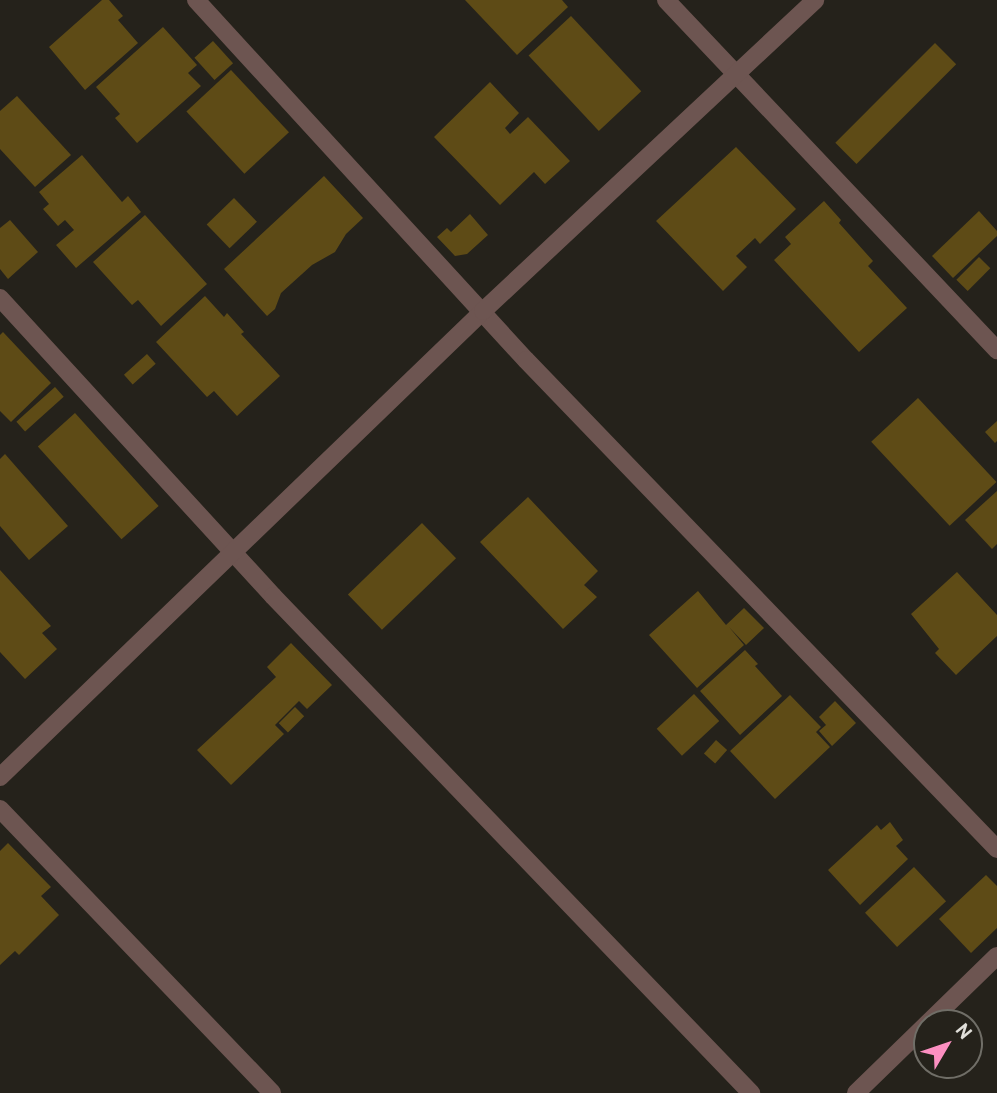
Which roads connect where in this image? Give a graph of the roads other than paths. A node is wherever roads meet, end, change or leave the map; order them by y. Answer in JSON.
{"nodes":[{"id":1,"x":196,"y":0,"type":"edge"},
{"id":2,"x":667,"y":0,"type":"edge"},
{"id":3,"x":815,"y":0,"type":"edge"},
{"id":4,"x":735,"y":75,"type":"junction"},
{"id":5,"x":0,"y":298,"type":"edge"},
{"id":6,"x":483,"y":311,"type":"junction"},
{"id":7,"x":997,"y":350,"type":"edge"},
{"id":8,"x":235,"y":553,"type":"junction"},
{"id":9,"x":0,"y":777,"type":"edge"},
{"id":10,"x":0,"y":809,"type":"edge"},
{"id":11,"x":997,"y":849,"type":"edge"},
{"id":12,"x":997,"y":956,"type":"edge"},
{"id":13,"x":942,"y":1009,"type":"edge"},
{"id":14,"x":913,"y":1037,"type":"edge"},
{"id":15,"x":272,"y":1093,"type":"edge"},
{"id":16,"x":751,"y":1093,"type":"edge"},
{"id":17,"x":856,"y":1093,"type":"edge"}],
"edges":[{"from":1,"to":6,"type":"street"},
{"from":2,"to":4,"type":"street"},
{"from":3,"to":4,"type":"street"},
{"from":4,"to":6,"type":"street"},
{"from":4,"to":7,"type":"street"},
{"from":5,"to":8,"type":"street"},
{"from":6,"to":8,"type":"street"},
{"from":6,"to":11,"type":"street"},
{"from":8,"to":9,"type":"street"},
{"from":8,"to":16,"type":"street"},
{"from":10,"to":15,"type":"street"},
{"from":12,"to":13,"type":"street"},
{"from":14,"to":17,"type":"street"}]}
